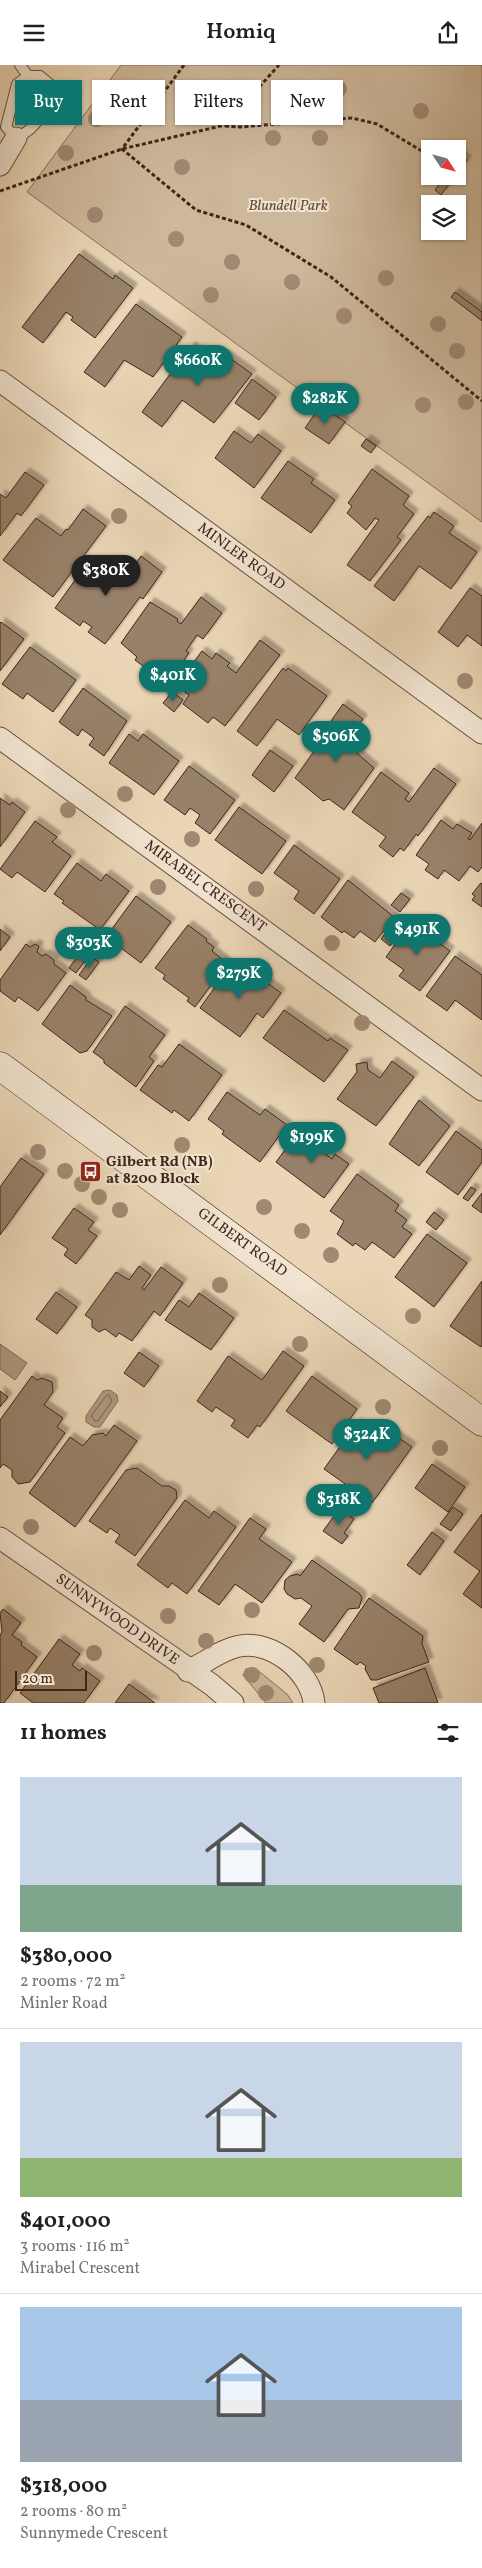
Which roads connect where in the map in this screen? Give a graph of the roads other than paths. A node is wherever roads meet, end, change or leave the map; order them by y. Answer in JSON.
{"nodes":[{"id":1,"x":20,"y":65,"type":"edge"},
{"id":2,"x":28,"y":75,"type":"junction"},
{"id":3,"x":16,"y":138,"type":"junction"},
{"id":4,"x":0,"y":165,"type":"edge"},
{"id":5,"x":0,"y":381,"type":"edge"},
{"id":6,"x":482,"y":733,"type":"edge"},
{"id":7,"x":0,"y":737,"type":"edge"},
{"id":8,"x":0,"y":1066,"type":"edge"},
{"id":9,"x":482,"y":1089,"type":"edge"},
{"id":10,"x":482,"y":1422,"type":"edge"},
{"id":11,"x":0,"y":1538,"type":"edge"},
{"id":12,"x":188,"y":1671,"type":"junction"},
{"id":13,"x":233,"y":1703,"type":"edge"},
{"id":14,"x":314,"y":1703,"type":"edge"}],
"edges":[{"from":1,"to":2,"type":"lane"},
{"from":2,"to":3,"type":"lane"},
{"from":2,"to":3,"type":"lane"},
{"from":3,"to":4,"type":"street"},
{"from":5,"to":6,"type":"street","name":"MINLER ROAD"},
{"from":7,"to":9,"type":"street","name":"MIRABEL CRESCENT"},
{"from":8,"to":10,"type":"main road","name":"GILBERT ROAD"},
{"from":11,"to":12,"type":"street","name":"SUNNYWOOD DRIVE"},
{"from":12,"to":13,"type":"street","name":"SUNNYWOOD DRIVE"},
{"from":12,"to":14,"type":"street"}]}
